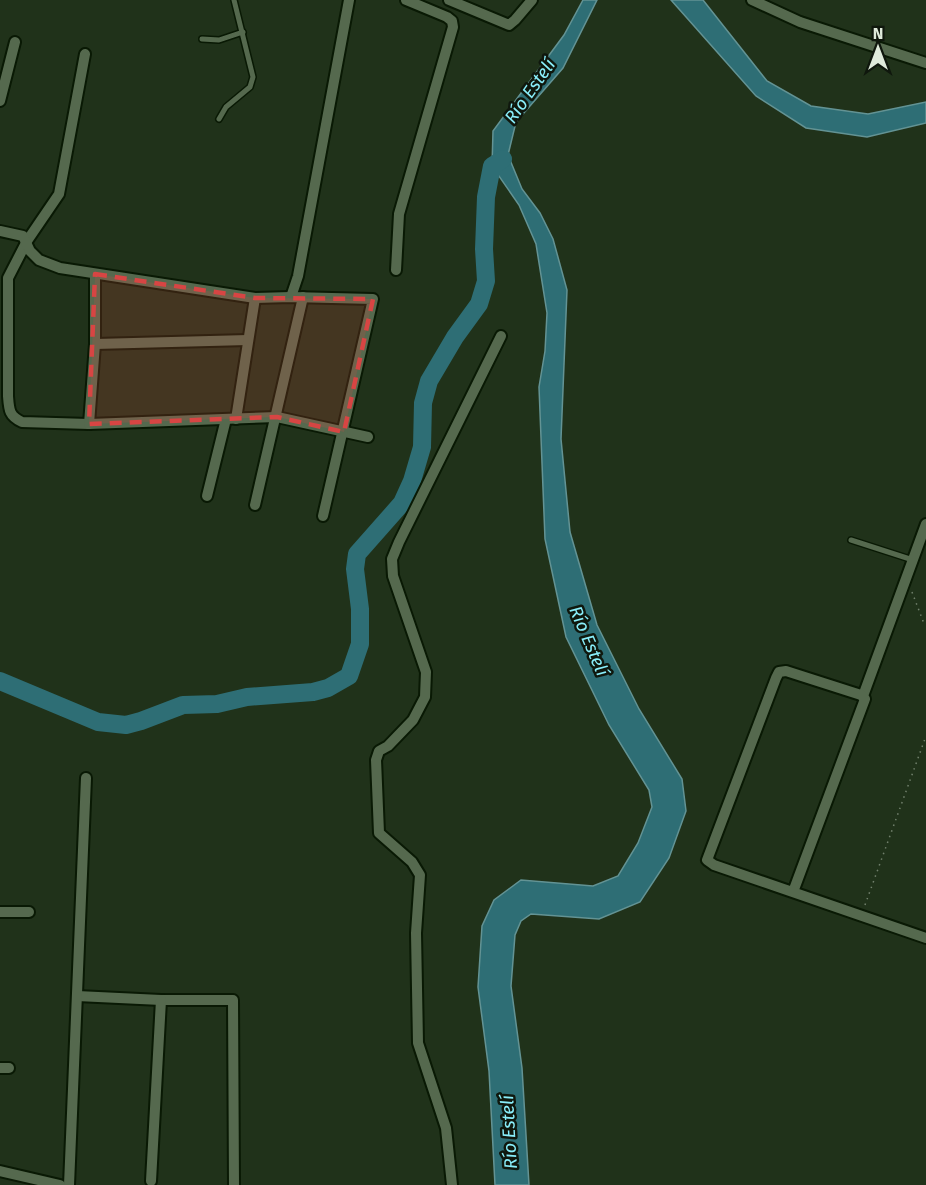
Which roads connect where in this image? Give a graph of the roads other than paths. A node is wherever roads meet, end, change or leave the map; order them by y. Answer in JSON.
{"nodes":[{"id":1,"x":234,"y":0,"type":"edge"},
{"id":2,"x":349,"y":0,"type":"edge"},
{"id":3,"x":406,"y":0,"type":"edge"},
{"id":4,"x":449,"y":0,"type":"edge"},
{"id":5,"x":532,"y":0,"type":"edge"},
{"id":6,"x":752,"y":0,"type":"edge"},
{"id":7,"x":243,"y":32,"type":"junction"},
{"id":8,"x":202,"y":39,"type":"dead end"},
{"id":9,"x":15,"y":42,"type":"dead end"},
{"id":10,"x":85,"y":54,"type":"dead end"},
{"id":11,"x":926,"y":63,"type":"edge"},
{"id":12,"x":0,"y":101,"type":"edge"},
{"id":13,"x":219,"y":119,"type":"dead end"},
{"id":14,"x":0,"y":231,"type":"edge"},
{"id":15,"x":27,"y":241,"type":"junction"},
{"id":16,"x":396,"y":270,"type":"dead end"},
{"id":17,"x":95,"y":274,"type":"junction"},
{"id":18,"x":4,"y":278,"type":"edge"},
{"id":19,"x":291,"y":297,"type":"junction"},
{"id":20,"x":303,"y":297,"type":"junction"},
{"id":21,"x":255,"y":298,"type":"junction"},
{"id":22,"x":501,"y":336,"type":"dead end"},
{"id":23,"x":248,"y":340,"type":"junction"},
{"id":24,"x":95,"y":344,"type":"junction"},
{"id":25,"x":4,"y":395,"type":"edge"},
{"id":26,"x":277,"y":417,"type":"junction"},
{"id":27,"x":231,"y":419,"type":"junction"},
{"id":28,"x":89,"y":424,"type":"junction"},
{"id":29,"x":344,"y":432,"type":"junction"},
{"id":30,"x":368,"y":437,"type":"dead end"},
{"id":31,"x":207,"y":496,"type":"dead end"},
{"id":32,"x":255,"y":505,"type":"dead end"},
{"id":33,"x":323,"y":516,"type":"dead end"},
{"id":34,"x":926,"y":524,"type":"edge"},
{"id":35,"x":851,"y":540,"type":"dead end"},
{"id":36,"x":913,"y":560,"type":"junction"},
{"id":37,"x":863,"y":696,"type":"junction"},
{"id":38,"x":86,"y":778,"type":"dead end"},
{"id":39,"x":793,"y":892,"type":"junction"},
{"id":40,"x":0,"y":912,"type":"edge"},
{"id":41,"x":28,"y":912,"type":"dead end"},
{"id":42,"x":926,"y":938,"type":"edge"},
{"id":43,"x":77,"y":996,"type":"junction"},
{"id":44,"x":161,"y":1000,"type":"junction"},
{"id":45,"x":0,"y":1171,"type":"edge"},
{"id":46,"x":151,"y":1181,"type":"dead end"},
{"id":47,"x":60,"y":1185,"type":"edge"},
{"id":48,"x":69,"y":1185,"type":"edge"},
{"id":49,"x":234,"y":1185,"type":"edge"},
{"id":50,"x":452,"y":1185,"type":"edge"}],
"edges":[{"from":1,"to":7,"type":"lane"},
{"from":2,"to":19,"type":"street"},
{"from":3,"to":16,"type":"street"},
{"from":4,"to":5,"type":"street"},
{"from":6,"to":11,"type":"street"},
{"from":7,"to":8,"type":"lane"},
{"from":7,"to":13,"type":"lane"},
{"from":9,"to":12,"type":"street"},
{"from":10,"to":15,"type":"street"},
{"from":14,"to":15,"type":"street"},
{"from":15,"to":17,"type":"street"},
{"from":15,"to":18,"type":"street"},
{"from":17,"to":21,"type":"street"},
{"from":17,"to":24,"type":"street"},
{"from":18,"to":25,"type":"street"},
{"from":19,"to":20,"type":"street"},
{"from":19,"to":21,"type":"street"},
{"from":20,"to":26,"type":"street"},
{"from":20,"to":29,"type":"street"},
{"from":21,"to":23,"type":"street"},
{"from":22,"to":50,"type":"street"},
{"from":23,"to":24,"type":"street"},
{"from":23,"to":27,"type":"street"},
{"from":24,"to":28,"type":"street"},
{"from":25,"to":28,"type":"street"},
{"from":26,"to":27,"type":"street"},
{"from":26,"to":29,"type":"street"},
{"from":26,"to":32,"type":"street"},
{"from":27,"to":28,"type":"street"},
{"from":27,"to":31,"type":"street"},
{"from":29,"to":30,"type":"street"},
{"from":29,"to":33,"type":"street"},
{"from":34,"to":36,"type":"street"},
{"from":35,"to":36,"type":"lane"},
{"from":36,"to":37,"type":"street"},
{"from":37,"to":39,"type":"street"},
{"from":37,"to":39,"type":"street"},
{"from":38,"to":43,"type":"street"},
{"from":39,"to":42,"type":"street"},
{"from":40,"to":41,"type":"street"},
{"from":43,"to":44,"type":"street"},
{"from":43,"to":48,"type":"street"},
{"from":44,"to":46,"type":"street"},
{"from":44,"to":49,"type":"street"},
{"from":45,"to":47,"type":"street"}]}
